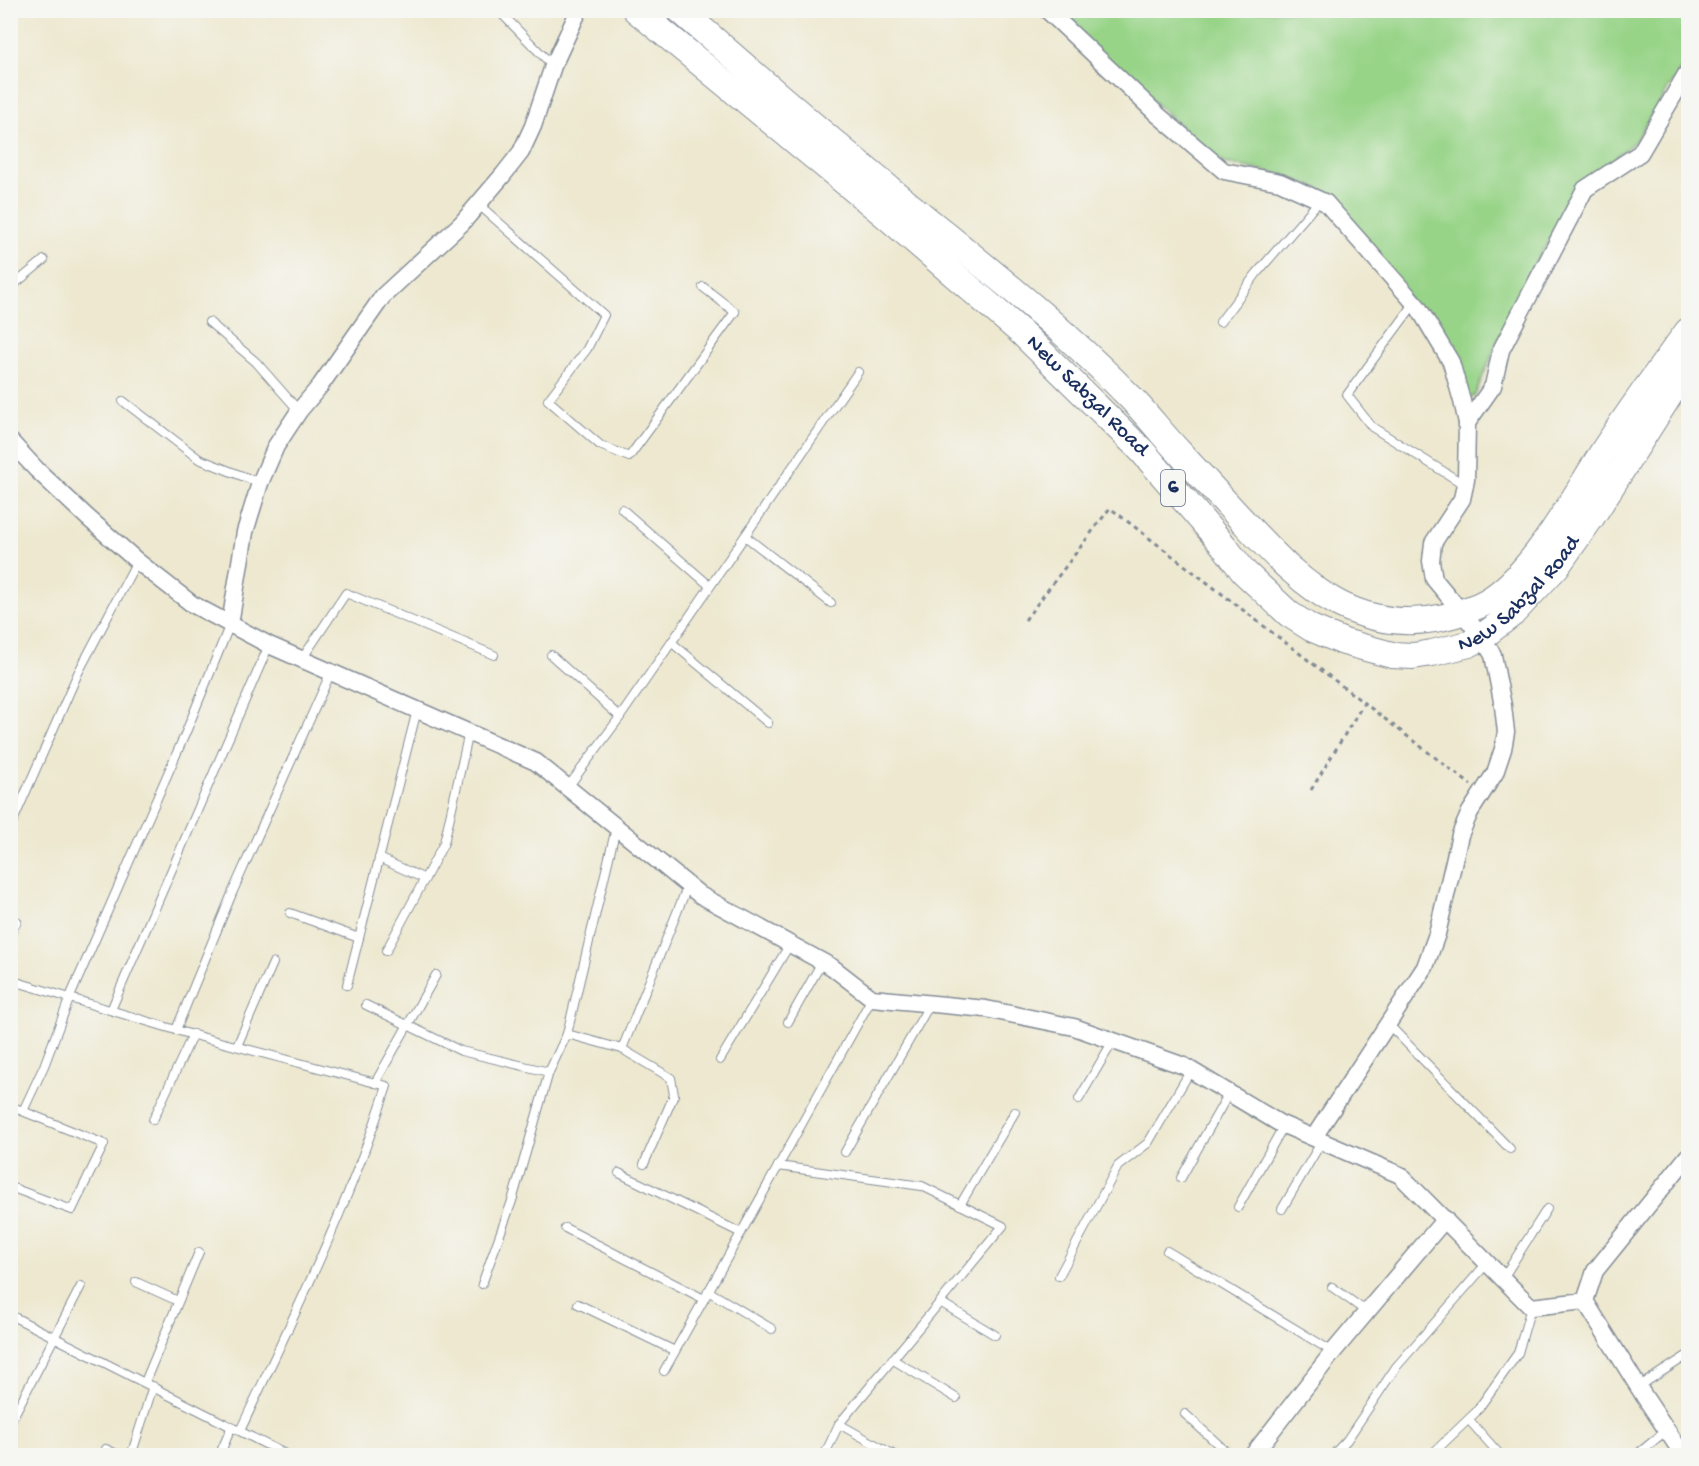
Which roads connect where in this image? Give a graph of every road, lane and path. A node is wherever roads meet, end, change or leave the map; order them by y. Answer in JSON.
{"nodes":[{"id":1,"x":498,"y":10,"type":"edge"},
{"id":2,"x":579,"y":10,"type":"edge"},
{"id":3,"x":636,"y":10,"type":"edge"},
{"id":4,"x":680,"y":10,"type":"edge"},
{"id":5,"x":1047,"y":10,"type":"edge"},
{"id":6,"x":553,"y":66,"type":"junction"},
{"id":7,"x":1689,"y":71,"type":"edge"},
{"id":8,"x":1320,"y":200,"type":"junction"},
{"id":9,"x":478,"y":204,"type":"junction"},
{"id":10,"x":44,"y":260,"type":"dead end"},
{"id":11,"x":703,"y":287,"type":"dead end"},
{"id":12,"x":10,"y":288,"type":"edge"},
{"id":13,"x":1414,"y":304,"type":"junction"},
{"id":14,"x":208,"y":322,"type":"dead end"},
{"id":15,"x":1220,"y":322,"type":"dead end"},
{"id":16,"x":1689,"y":331,"type":"edge"},
{"id":17,"x":1689,"y":366,"type":"edge"},
{"id":18,"x":858,"y":372,"type":"dead end"},
{"id":19,"x":123,"y":401,"type":"dead end"},
{"id":20,"x":299,"y":411,"type":"junction"},
{"id":21,"x":1467,"y":423,"type":"junction"},
{"id":22,"x":10,"y":441,"type":"edge"},
{"id":23,"x":260,"y":483,"type":"junction"},
{"id":24,"x":1465,"y":485,"type":"junction"},
{"id":25,"x":622,"y":509,"type":"dead end"},
{"id":26,"x":745,"y":536,"type":"junction"},
{"id":27,"x":137,"y":561,"type":"junction"},
{"id":28,"x":710,"y":586,"type":"junction"},
{"id":29,"x":831,"y":603,"type":"dead end"},
{"id":30,"x":1460,"y":613,"type":"junction"},
{"id":31,"x":1025,"y":620,"type":"dead end"},
{"id":32,"x":230,"y":624,"type":"junction"},
{"id":33,"x":1482,"y":637,"type":"junction"},
{"id":34,"x":671,"y":642,"type":"junction"},
{"id":35,"x":270,"y":645,"type":"junction"},
{"id":36,"x":494,"y":655,"type":"dead end"},
{"id":37,"x":551,"y":655,"type":"dead end"},
{"id":38,"x":302,"y":660,"type":"junction"},
{"id":39,"x":331,"y":672,"type":"junction"},
{"id":40,"x":1364,"y":703,"type":"junction"},
{"id":41,"x":417,"y":710,"type":"junction"},
{"id":42,"x":620,"y":717,"type":"junction"},
{"id":43,"x":768,"y":723,"type":"dead end"},
{"id":44,"x":469,"y":732,"type":"junction"},
{"id":45,"x":568,"y":787,"type":"junction"},
{"id":46,"x":1311,"y":790,"type":"dead end"},
{"id":47,"x":1482,"y":794,"type":"junction"},
{"id":48,"x":616,"y":826,"type":"junction"},
{"id":49,"x":10,"y":828,"type":"edge"},
{"id":50,"x":379,"y":858,"type":"junction"},
{"id":51,"x":424,"y":879,"type":"junction"},
{"id":52,"x":688,"y":884,"type":"junction"},
{"id":53,"x":290,"y":913,"type":"dead end"},
{"id":54,"x":10,"y":917,"type":"edge"},
{"id":55,"x":10,"y":935,"type":"edge"},
{"id":56,"x":359,"y":938,"type":"junction"},
{"id":57,"x":790,"y":944,"type":"junction"},
{"id":58,"x":386,"y":951,"type":"dead end"},
{"id":59,"x":822,"y":962,"type":"junction"},
{"id":60,"x":273,"y":963,"type":"dead end"},
{"id":61,"x":436,"y":975,"type":"dead end"},
{"id":62,"x":10,"y":980,"type":"edge"},
{"id":63,"x":347,"y":985,"type":"dead end"},
{"id":64,"x":70,"y":998,"type":"junction"},
{"id":65,"x":872,"y":998,"type":"junction"},
{"id":66,"x":930,"y":1004,"type":"junction"},
{"id":67,"x":366,"y":1005,"type":"dead end"},
{"id":68,"x":111,"y":1010,"type":"junction"},
{"id":69,"x":788,"y":1022,"type":"dead end"},
{"id":70,"x":1387,"y":1024,"type":"junction"},
{"id":71,"x":407,"y":1026,"type":"junction"},
{"id":72,"x":176,"y":1030,"type":"junction"},
{"id":73,"x":193,"y":1034,"type":"junction"},
{"id":74,"x":567,"y":1034,"type":"junction"},
{"id":75,"x":1113,"y":1041,"type":"junction"},
{"id":76,"x":237,"y":1046,"type":"junction"},
{"id":77,"x":622,"y":1049,"type":"junction"},
{"id":78,"x":720,"y":1060,"type":"dead end"},
{"id":79,"x":1191,"y":1070,"type":"junction"},
{"id":80,"x":549,"y":1072,"type":"junction"},
{"id":81,"x":375,"y":1083,"type":"junction"},
{"id":82,"x":1229,"y":1093,"type":"junction"},
{"id":83,"x":1079,"y":1099,"type":"dead end"},
{"id":84,"x":10,"y":1106,"type":"edge"},
{"id":85,"x":24,"y":1111,"type":"junction"},
{"id":86,"x":1015,"y":1112,"type":"dead end"},
{"id":87,"x":153,"y":1120,"type":"dead end"},
{"id":88,"x":1284,"y":1125,"type":"junction"},
{"id":89,"x":1318,"y":1139,"type":"junction"},
{"id":90,"x":1510,"y":1149,"type":"dead end"},
{"id":91,"x":845,"y":1152,"type":"dead end"},
{"id":92,"x":1689,"y":1156,"type":"edge"},
{"id":93,"x":644,"y":1164,"type":"dead end"},
{"id":94,"x":778,"y":1166,"type":"junction"},
{"id":95,"x":619,"y":1173,"type":"dead end"},
{"id":96,"x":1181,"y":1178,"type":"dead end"},
{"id":97,"x":10,"y":1187,"type":"edge"},
{"id":98,"x":960,"y":1205,"type":"junction"},
{"id":99,"x":1238,"y":1208,"type":"dead end"},
{"id":100,"x":1282,"y":1209,"type":"dead end"},
{"id":101,"x":1547,"y":1209,"type":"dead end"},
{"id":102,"x":1445,"y":1219,"type":"junction"},
{"id":103,"x":565,"y":1228,"type":"dead end"},
{"id":104,"x":741,"y":1233,"type":"junction"},
{"id":105,"x":1167,"y":1251,"type":"dead end"},
{"id":106,"x":199,"y":1252,"type":"dead end"},
{"id":107,"x":1488,"y":1262,"type":"junction"},
{"id":108,"x":1059,"y":1276,"type":"dead end"},
{"id":109,"x":1503,"y":1278,"type":"junction"},
{"id":110,"x":136,"y":1282,"type":"dead end"},
{"id":111,"x":482,"y":1284,"type":"dead end"},
{"id":112,"x":81,"y":1286,"type":"dead end"},
{"id":113,"x":1332,"y":1287,"type":"dead end"},
{"id":114,"x":706,"y":1295,"type":"junction"},
{"id":115,"x":178,"y":1300,"type":"junction"},
{"id":116,"x":1585,"y":1301,"type":"junction"},
{"id":117,"x":940,"y":1302,"type":"junction"},
{"id":118,"x":578,"y":1304,"type":"dead end"},
{"id":119,"x":1531,"y":1307,"type":"junction"},
{"id":120,"x":1367,"y":1312,"type":"junction"},
{"id":121,"x":10,"y":1315,"type":"edge"},
{"id":122,"x":772,"y":1329,"type":"dead end"},
{"id":123,"x":54,"y":1335,"type":"junction"},
{"id":124,"x":994,"y":1335,"type":"dead end"},
{"id":125,"x":675,"y":1351,"type":"junction"},
{"id":126,"x":1333,"y":1352,"type":"junction"},
{"id":127,"x":1689,"y":1355,"type":"edge"},
{"id":128,"x":892,"y":1359,"type":"junction"},
{"id":129,"x":664,"y":1371,"type":"dead end"},
{"id":130,"x":145,"y":1382,"type":"junction"},
{"id":131,"x":153,"y":1386,"type":"junction"},
{"id":132,"x":1638,"y":1387,"type":"junction"},
{"id":133,"x":956,"y":1398,"type":"dead end"},
{"id":134,"x":1185,"y":1414,"type":"dead end"},
{"id":135,"x":1469,"y":1420,"type":"junction"},
{"id":136,"x":10,"y":1423,"type":"edge"},
{"id":137,"x":839,"y":1424,"type":"junction"},
{"id":138,"x":236,"y":1429,"type":"junction"},
{"id":139,"x":1667,"y":1430,"type":"junction"},
{"id":140,"x":273,"y":1452,"type":"edge"},
{"id":141,"x":102,"y":1455,"type":"edge"},
{"id":142,"x":121,"y":1455,"type":"edge"},
{"id":143,"x":131,"y":1455,"type":"edge"},
{"id":144,"x":219,"y":1455,"type":"edge"},
{"id":145,"x":289,"y":1455,"type":"edge"},
{"id":146,"x":824,"y":1455,"type":"edge"},
{"id":147,"x":896,"y":1455,"type":"edge"},
{"id":148,"x":1231,"y":1455,"type":"edge"},
{"id":149,"x":1252,"y":1455,"type":"edge"},
{"id":150,"x":1332,"y":1455,"type":"edge"},
{"id":151,"x":1430,"y":1455,"type":"edge"},
{"id":152,"x":1501,"y":1455,"type":"edge"},
{"id":153,"x":1635,"y":1455,"type":"edge"},
{"id":154,"x":1684,"y":1455,"type":"edge"}],
"edges":[{"from":1,"to":6,"type":"lane"},
{"from":2,"to":6,"type":"street"},
{"from":3,"to":33,"type":"main road","name":"New Sabzal Road","number":"6"},
{"from":4,"to":30,"type":"main road","name":"New Sabzal Road","number":"6"},
{"from":5,"to":8,"type":"street"},
{"from":6,"to":9,"type":"street"},
{"from":7,"to":21,"type":"street"},
{"from":8,"to":13,"type":"street"},
{"from":8,"to":15,"type":"lane"},
{"from":9,"to":11,"type":"lane"},
{"from":9,"to":20,"type":"street"},
{"from":10,"to":12,"type":"lane"},
{"from":13,"to":21,"type":"street"},
{"from":13,"to":24,"type":"lane"},
{"from":14,"to":20,"type":"lane"},
{"from":16,"to":30,"type":"main road","name":"New Sabzal Road","number":"6"},
{"from":17,"to":33,"type":"main road","name":"New Sabzal Road","number":"6"},
{"from":18,"to":26,"type":"lane"},
{"from":19,"to":23,"type":"lane"},
{"from":20,"to":23,"type":"street"},
{"from":21,"to":24,"type":"street"},
{"from":22,"to":27,"type":"street"},
{"from":23,"to":32,"type":"street"},
{"from":24,"to":30,"type":"street"},
{"from":25,"to":28,"type":"lane"},
{"from":26,"to":28,"type":"lane"},
{"from":26,"to":29,"type":"lane"},
{"from":27,"to":32,"type":"street"},
{"from":27,"to":49,"type":"lane"},
{"from":28,"to":34,"type":"lane"},
{"from":30,"to":33,"type":"street"},
{"from":31,"to":40,"type":"path"},
{"from":32,"to":35,"type":"street"},
{"from":32,"to":64,"type":"lane"},
{"from":33,"to":47,"type":"street"},
{"from":34,"to":42,"type":"lane"},
{"from":34,"to":43,"type":"lane"},
{"from":35,"to":38,"type":"street"},
{"from":35,"to":68,"type":"lane"},
{"from":36,"to":38,"type":"lane"},
{"from":37,"to":42,"type":"lane"},
{"from":38,"to":39,"type":"street"},
{"from":39,"to":41,"type":"street"},
{"from":39,"to":72,"type":"lane"},
{"from":40,"to":46,"type":"path"},
{"from":40,"to":47,"type":"path"},
{"from":41,"to":44,"type":"street"},
{"from":41,"to":50,"type":"lane"},
{"from":42,"to":45,"type":"lane"},
{"from":44,"to":45,"type":"street"},
{"from":44,"to":51,"type":"lane"},
{"from":45,"to":48,"type":"street"},
{"from":47,"to":70,"type":"street"},
{"from":48,"to":52,"type":"street"},
{"from":48,"to":74,"type":"lane"},
{"from":50,"to":51,"type":"lane"},
{"from":50,"to":56,"type":"lane"},
{"from":51,"to":58,"type":"lane"},
{"from":52,"to":57,"type":"street"},
{"from":52,"to":77,"type":"lane"},
{"from":53,"to":56,"type":"lane"},
{"from":54,"to":55,"type":"lane"},
{"from":56,"to":63,"type":"lane"},
{"from":57,"to":59,"type":"street"},
{"from":57,"to":78,"type":"lane"},
{"from":59,"to":65,"type":"street"},
{"from":59,"to":69,"type":"lane"},
{"from":60,"to":76,"type":"lane"},
{"from":61,"to":71,"type":"lane"},
{"from":62,"to":64,"type":"lane"},
{"from":64,"to":68,"type":"lane"},
{"from":64,"to":85,"type":"lane"},
{"from":65,"to":66,"type":"street"},
{"from":65,"to":94,"type":"lane"},
{"from":66,"to":75,"type":"street"},
{"from":66,"to":91,"type":"lane"},
{"from":67,"to":71,"type":"lane"},
{"from":68,"to":72,"type":"lane"},
{"from":70,"to":89,"type":"street"},
{"from":70,"to":90,"type":"lane"},
{"from":71,"to":80,"type":"lane"},
{"from":71,"to":81,"type":"lane"},
{"from":72,"to":73,"type":"lane"},
{"from":73,"to":76,"type":"lane"},
{"from":73,"to":87,"type":"lane"},
{"from":74,"to":77,"type":"lane"},
{"from":74,"to":80,"type":"lane"},
{"from":75,"to":79,"type":"street"},
{"from":75,"to":83,"type":"lane"},
{"from":76,"to":81,"type":"lane"},
{"from":77,"to":93,"type":"lane"},
{"from":79,"to":82,"type":"street"},
{"from":79,"to":108,"type":"lane"},
{"from":80,"to":111,"type":"lane"},
{"from":81,"to":138,"type":"lane"},
{"from":82,"to":88,"type":"street"},
{"from":82,"to":96,"type":"lane"},
{"from":84,"to":85,"type":"lane"},
{"from":85,"to":97,"type":"lane"},
{"from":86,"to":98,"type":"lane"},
{"from":88,"to":89,"type":"street"},
{"from":88,"to":99,"type":"lane"},
{"from":89,"to":100,"type":"lane"},
{"from":89,"to":102,"type":"street"},
{"from":92,"to":116,"type":"street"},
{"from":94,"to":98,"type":"lane"},
{"from":94,"to":104,"type":"lane"},
{"from":95,"to":104,"type":"lane"},
{"from":98,"to":117,"type":"lane"},
{"from":101,"to":109,"type":"lane"},
{"from":102,"to":107,"type":"street"},
{"from":102,"to":120,"type":"street"},
{"from":103,"to":114,"type":"lane"},
{"from":104,"to":114,"type":"lane"},
{"from":105,"to":126,"type":"lane"},
{"from":106,"to":115,"type":"lane"},
{"from":107,"to":109,"type":"street"},
{"from":107,"to":150,"type":"lane"},
{"from":109,"to":119,"type":"street"},
{"from":110,"to":115,"type":"lane"},
{"from":112,"to":123,"type":"lane"},
{"from":113,"to":120,"type":"lane"},
{"from":114,"to":122,"type":"lane"},
{"from":114,"to":125,"type":"lane"},
{"from":115,"to":130,"type":"lane"},
{"from":116,"to":119,"type":"street"},
{"from":116,"to":132,"type":"street"},
{"from":117,"to":124,"type":"lane"},
{"from":117,"to":128,"type":"lane"},
{"from":118,"to":125,"type":"lane"},
{"from":119,"to":135,"type":"lane"},
{"from":120,"to":126,"type":"street"},
{"from":121,"to":123,"type":"lane"},
{"from":123,"to":130,"type":"lane"},
{"from":123,"to":136,"type":"lane"},
{"from":125,"to":129,"type":"lane"},
{"from":126,"to":149,"type":"street"},
{"from":127,"to":132,"type":"lane"},
{"from":128,"to":133,"type":"lane"},
{"from":128,"to":137,"type":"lane"},
{"from":130,"to":131,"type":"lane"},
{"from":131,"to":138,"type":"lane"},
{"from":131,"to":143,"type":"lane"},
{"from":132,"to":139,"type":"street"},
{"from":134,"to":148,"type":"lane"},
{"from":135,"to":151,"type":"lane"},
{"from":135,"to":152,"type":"lane"},
{"from":137,"to":146,"type":"lane"},
{"from":137,"to":147,"type":"lane"},
{"from":138,"to":140,"type":"lane"},
{"from":138,"to":144,"type":"lane"},
{"from":139,"to":153,"type":"lane"},
{"from":139,"to":154,"type":"street"},
{"from":140,"to":145,"type":"lane"},
{"from":141,"to":142,"type":"lane"}]}
